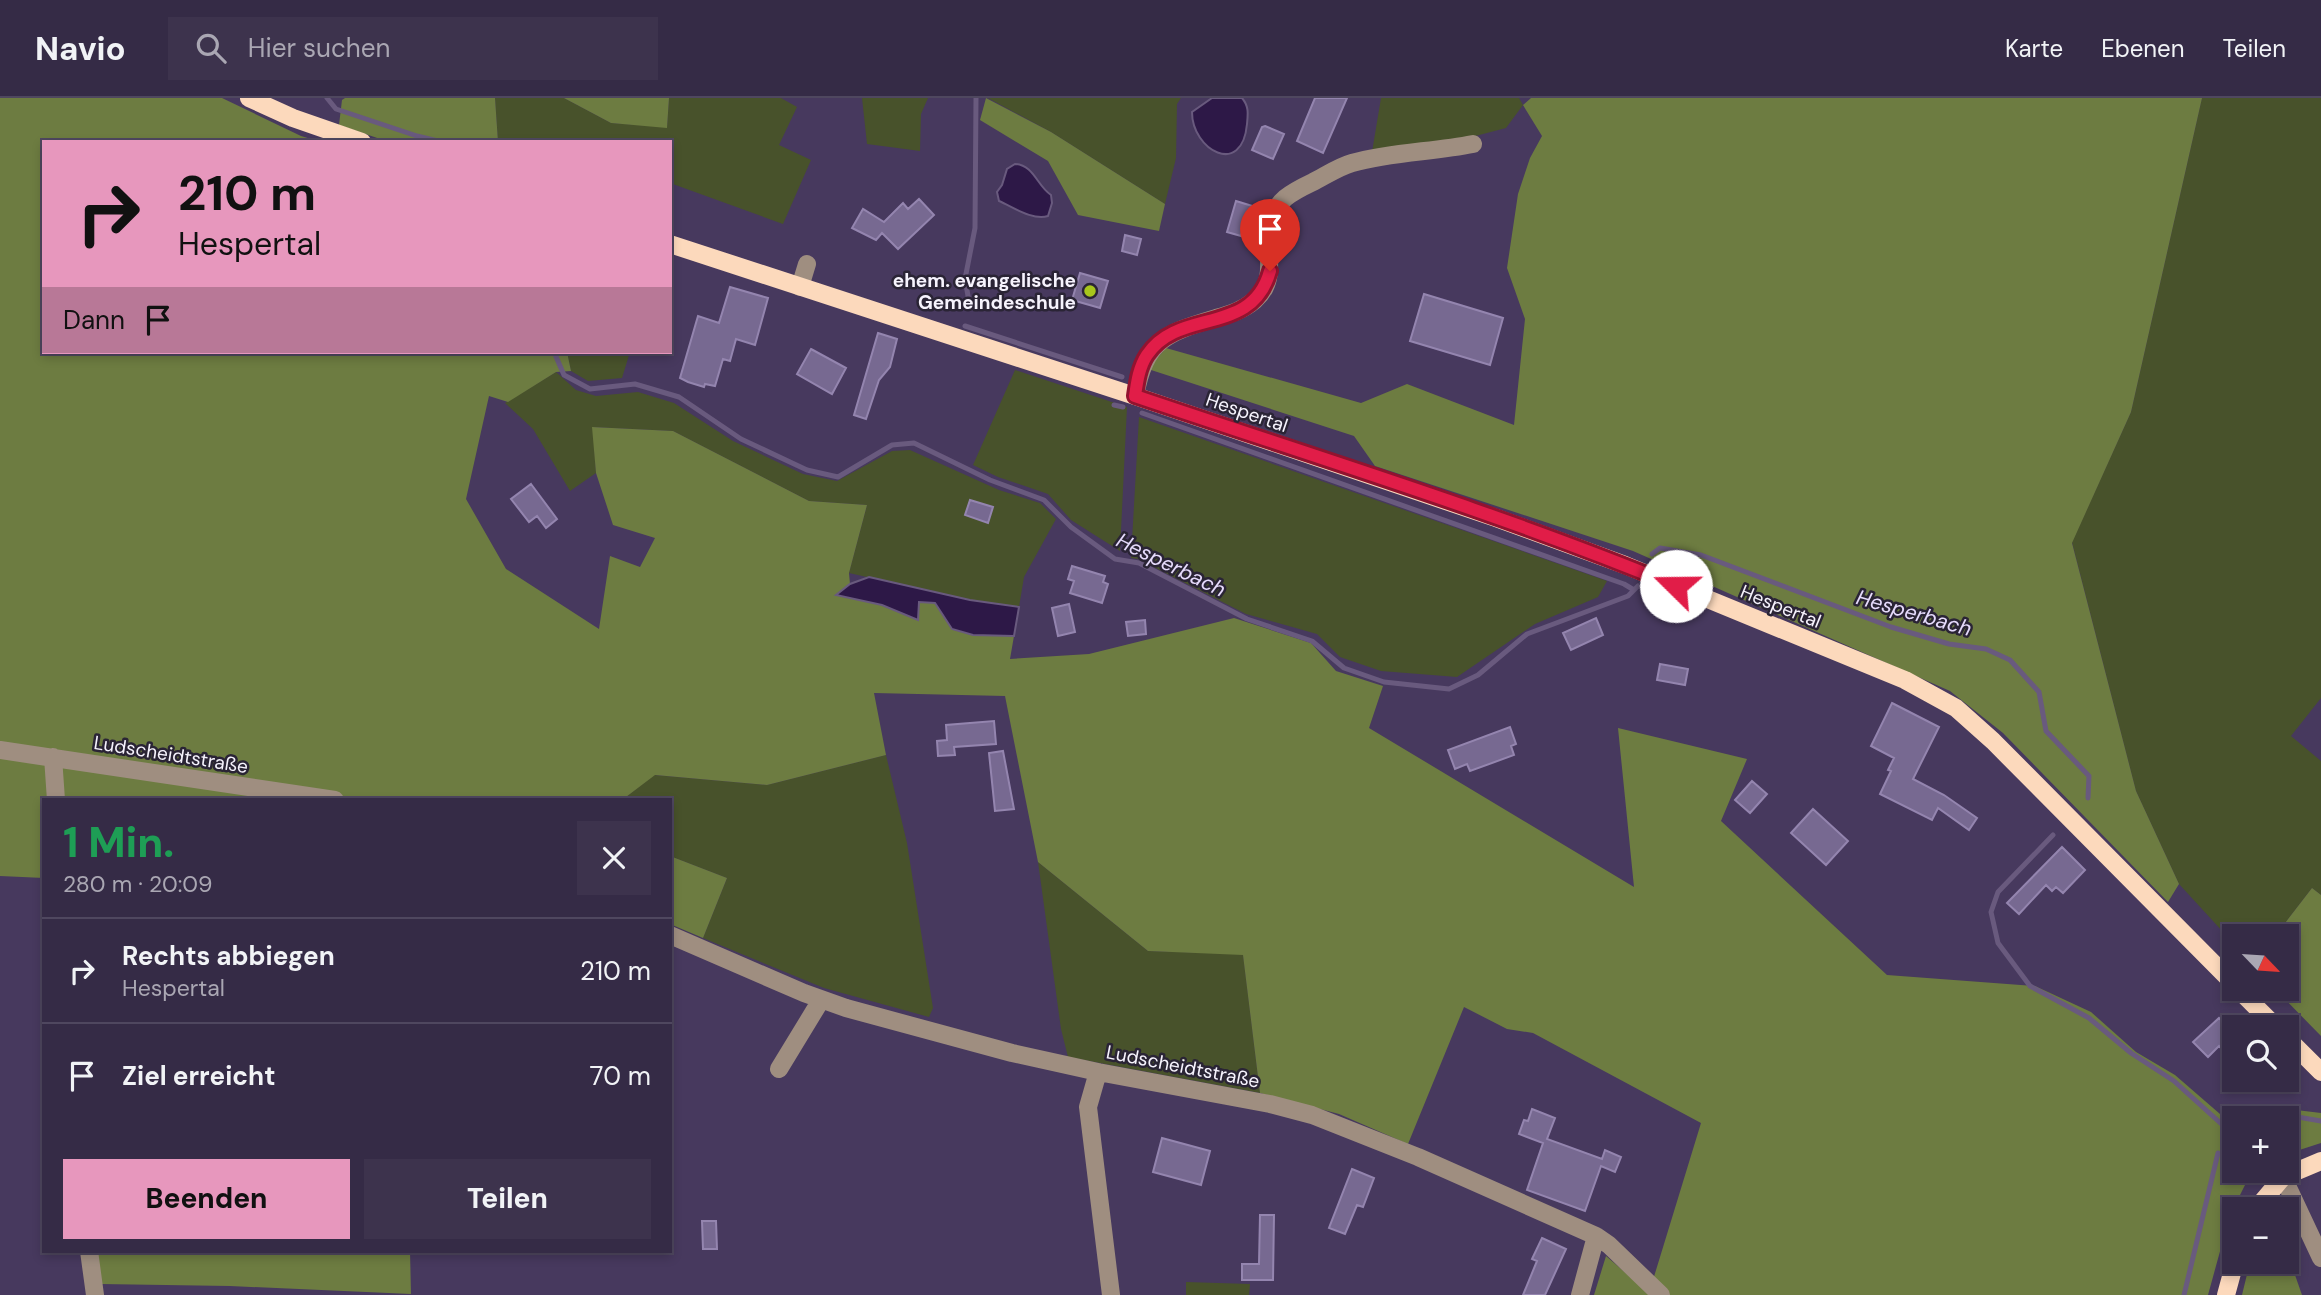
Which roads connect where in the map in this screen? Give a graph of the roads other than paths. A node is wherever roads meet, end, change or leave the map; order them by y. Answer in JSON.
{"nodes":[{"id":1,"x":249,"y":98,"type":"edge"},
{"id":2,"x":356,"y":140,"type":"edge"},
{"id":3,"x":1473,"y":144,"type":"dead end"},
{"id":4,"x":672,"y":245,"type":"edge"},
{"id":5,"x":807,"y":264,"type":"dead end"},
{"id":6,"x":800,"y":286,"type":"junction"},
{"id":7,"x":1135,"y":396,"type":"junction"},
{"id":8,"x":0,"y":750,"type":"edge"},
{"id":9,"x":53,"y":757,"type":"junction"},
{"id":10,"x":56,"y":798,"type":"edge"},
{"id":11,"x":322,"y":798,"type":"edge"},
{"id":12,"x":672,"y":936,"type":"edge"},
{"id":13,"x":2222,"y":972,"type":"edge"},
{"id":14,"x":821,"y":1000,"type":"junction"},
{"id":15,"x":2251,"y":1001,"type":"edge"},
{"id":16,"x":2264,"y":1015,"type":"edge"},
{"id":17,"x":2299,"y":1050,"type":"edge"},
{"id":18,"x":779,"y":1069,"type":"dead end"},
{"id":19,"x":1098,"y":1072,"type":"junction"},
{"id":20,"x":2321,"y":1072,"type":"edge"},
{"id":21,"x":2321,"y":1161,"type":"edge"},
{"id":22,"x":2299,"y":1169,"type":"edge"},
{"id":23,"x":2278,"y":1183,"type":"edge"},
{"id":24,"x":2286,"y":1183,"type":"edge"},
{"id":25,"x":2266,"y":1197,"type":"edge"},
{"id":26,"x":1596,"y":1236,"type":"junction"},
{"id":27,"x":89,"y":1253,"type":"edge"},
{"id":28,"x":2321,"y":1258,"type":"edge"},
{"id":29,"x":2232,"y":1274,"type":"edge"},
{"id":30,"x":95,"y":1295,"type":"edge"},
{"id":31,"x":1111,"y":1295,"type":"edge"},
{"id":32,"x":1580,"y":1295,"type":"edge"},
{"id":33,"x":1661,"y":1295,"type":"edge"},
{"id":34,"x":2226,"y":1295,"type":"edge"}],
"edges":[{"from":1,"to":2,"type":"main road"},
{"from":3,"to":7,"type":"street"},
{"from":4,"to":6,"type":"main road","name":"Hespertal"},
{"from":5,"to":6,"type":"street"},
{"from":6,"to":7,"type":"main road","name":"Hespertal"},
{"from":7,"to":13,"type":"main road","name":"Hespertal"},
{"from":8,"to":9,"type":"street","name":"Ludscheidtstraße"},
{"from":9,"to":10,"type":"street"},
{"from":9,"to":11,"type":"street","name":"Ludscheidtstraße"},
{"from":12,"to":14,"type":"street","name":"Ludscheidtstraße"},
{"from":14,"to":18,"type":"street"},
{"from":14,"to":19,"type":"street","name":"Ludscheidtstraße"},
{"from":15,"to":16,"type":"main road","name":"Hespertal"},
{"from":17,"to":20,"type":"main road"},
{"from":19,"to":26,"type":"street","name":"Ludscheidtstraße"},
{"from":19,"to":31,"type":"street"},
{"from":21,"to":22,"type":"main road"},
{"from":23,"to":25,"type":"main road"},
{"from":24,"to":28,"type":"street"},
{"from":26,"to":32,"type":"street"},
{"from":26,"to":33,"type":"street","name":"Ludscheidtstraße"},
{"from":27,"to":30,"type":"street"},
{"from":29,"to":34,"type":"main road"}]}
